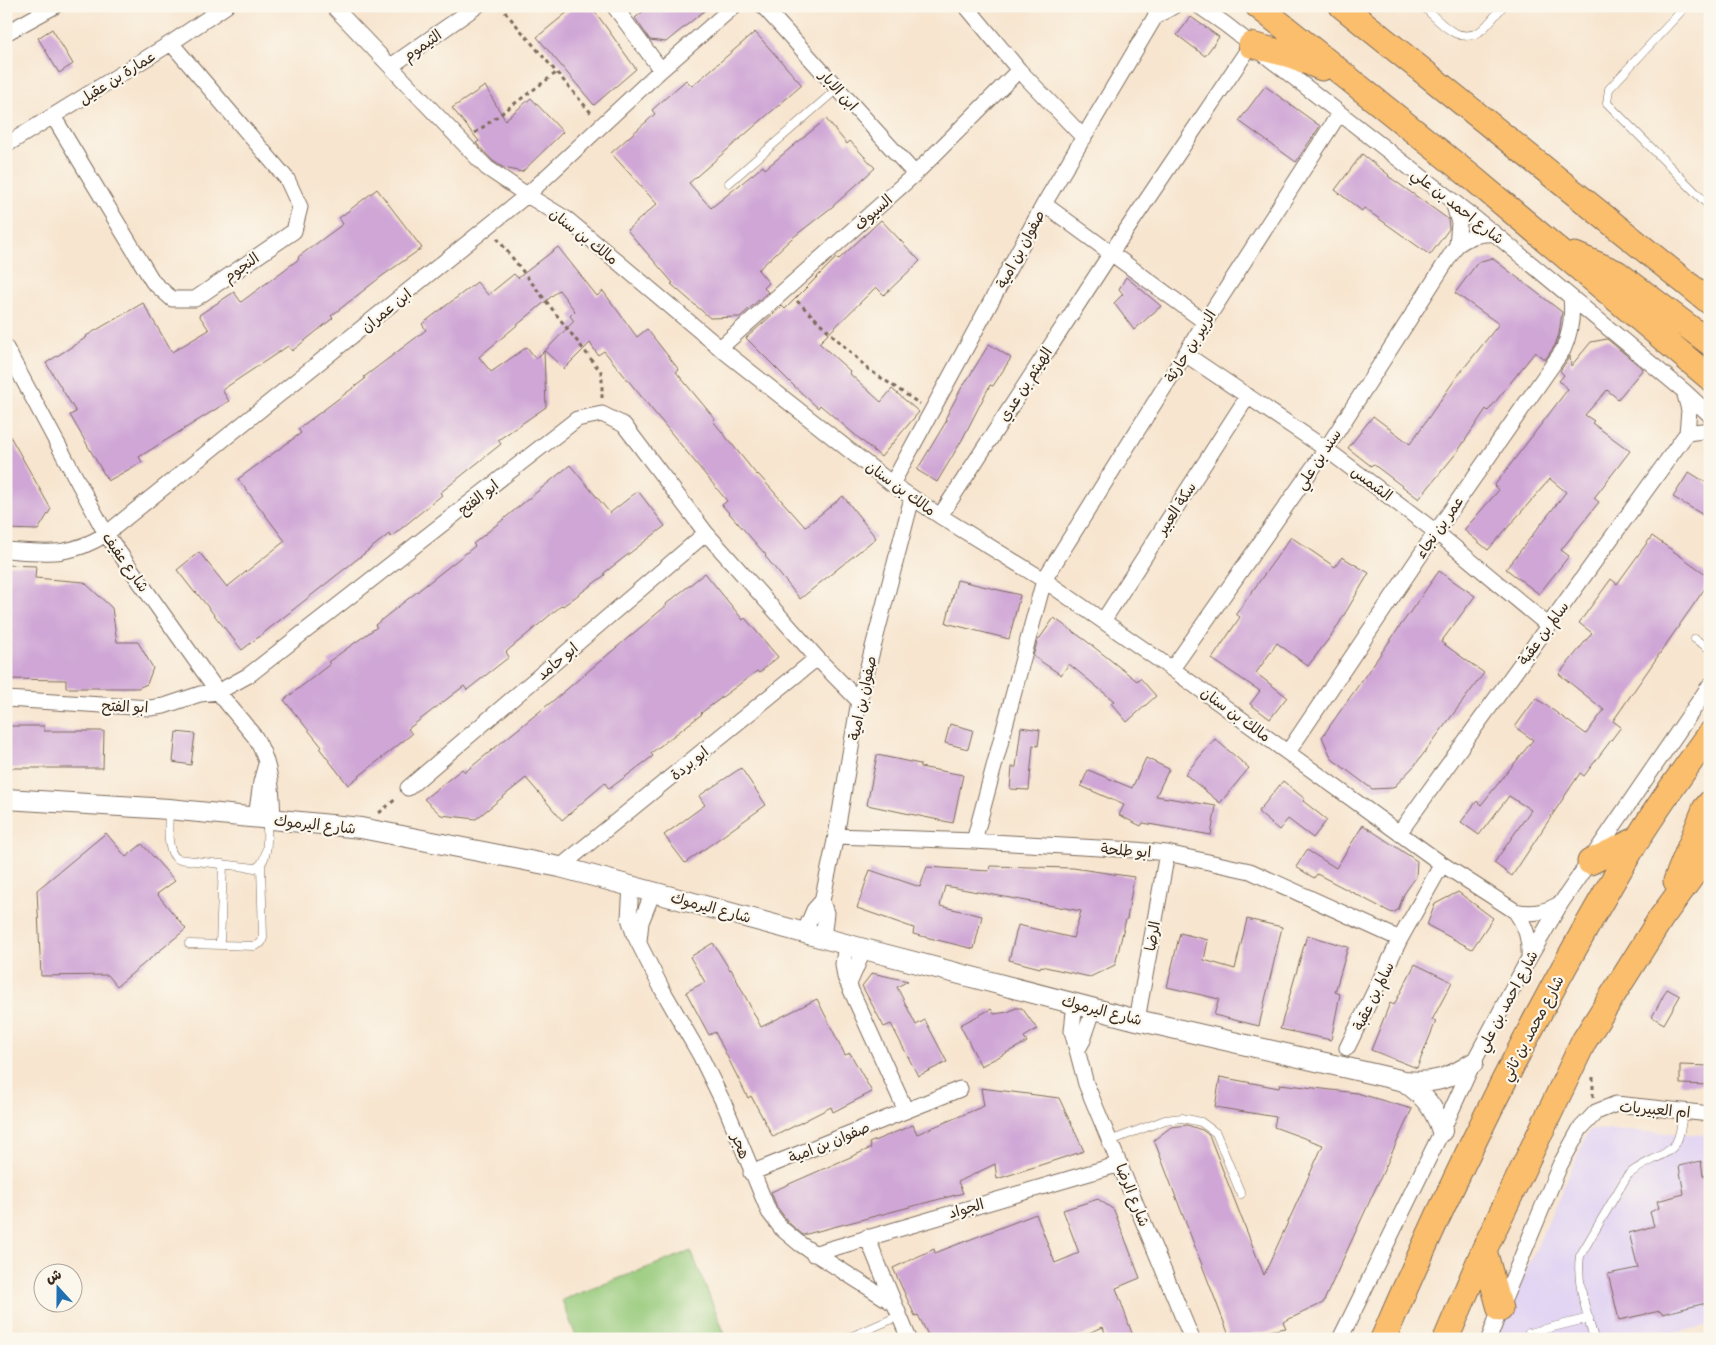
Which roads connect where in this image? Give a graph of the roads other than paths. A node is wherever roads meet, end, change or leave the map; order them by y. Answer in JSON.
{"nodes":[{"id":1,"x":55,"y":6,"type":"edge"},
{"id":2,"x":226,"y":6,"type":"edge"},
{"id":3,"x":333,"y":6,"type":"edge"},
{"id":4,"x":614,"y":6,"type":"edge"},
{"id":5,"x":734,"y":6,"type":"edge"},
{"id":6,"x":763,"y":6,"type":"edge"},
{"id":7,"x":966,"y":6,"type":"edge"},
{"id":8,"x":1174,"y":6,"type":"edge"},
{"id":9,"x":1199,"y":6,"type":"edge"},
{"id":10,"x":1258,"y":6,"type":"edge"},
{"id":11,"x":1342,"y":6,"type":"edge"},
{"id":12,"x":1354,"y":6,"type":"edge"},
{"id":13,"x":1423,"y":6,"type":"edge"},
{"id":14,"x":1503,"y":6,"type":"edge"},
{"id":15,"x":1686,"y":6,"type":"edge"},
{"id":16,"x":476,"y":7,"type":"edge"},
{"id":17,"x":1156,"y":12,"type":"edge"},
{"id":18,"x":1373,"y":31,"type":"junction"},
{"id":19,"x":6,"y":32,"type":"edge"},
{"id":20,"x":171,"y":43,"type":"junction"},
{"id":21,"x":1251,"y":45,"type":"junction"},
{"id":22,"x":391,"y":66,"type":"junction"},
{"id":23,"x":661,"y":70,"type":"junction"},
{"id":24,"x":1019,"y":70,"type":"junction"},
{"id":25,"x":1352,"y":81,"type":"junction"},
{"id":26,"x":838,"y":88,"type":"junction"},
{"id":27,"x":1339,"y":114,"type":"junction"},
{"id":28,"x":53,"y":116,"type":"junction"},
{"id":29,"x":1084,"y":138,"type":"junction"},
{"id":30,"x":6,"y":145,"type":"edge"},
{"id":31,"x":916,"y":174,"type":"junction"},
{"id":32,"x":729,"y":183,"type":"dead end"},
{"id":33,"x":527,"y":196,"type":"junction"},
{"id":34,"x":1453,"y":202,"type":"junction"},
{"id":35,"x":1044,"y":204,"type":"junction"},
{"id":36,"x":1710,"y":207,"type":"edge"},
{"id":37,"x":1495,"y":234,"type":"junction"},
{"id":38,"x":1548,"y":242,"type":"junction"},
{"id":39,"x":1457,"y":244,"type":"junction"},
{"id":40,"x":1111,"y":252,"type":"junction"},
{"id":41,"x":1571,"y":296,"type":"junction"},
{"id":42,"x":1710,"y":302,"type":"edge"},
{"id":43,"x":1205,"y":322,"type":"junction"},
{"id":44,"x":1710,"y":343,"type":"edge"},
{"id":45,"x":6,"y":348,"type":"edge"},
{"id":46,"x":720,"y":348,"type":"junction"},
{"id":47,"x":1186,"y":354,"type":"junction"},
{"id":48,"x":1710,"y":378,"type":"edge"},
{"id":49,"x":1684,"y":391,"type":"junction"},
{"id":50,"x":1248,"y":396,"type":"junction"},
{"id":51,"x":1710,"y":415,"type":"edge"},
{"id":52,"x":1710,"y":430,"type":"edge"},
{"id":53,"x":1687,"y":432,"type":"junction"},
{"id":54,"x":1326,"y":449,"type":"junction"},
{"id":55,"x":892,"y":484,"type":"junction"},
{"id":56,"x":912,"y":498,"type":"junction"},
{"id":57,"x":940,"y":516,"type":"junction"},
{"id":58,"x":1436,"y":532,"type":"junction"},
{"id":59,"x":706,"y":533,"type":"junction"},
{"id":60,"x":106,"y":534,"type":"junction"},
{"id":61,"x":6,"y":550,"type":"edge"},
{"id":62,"x":1044,"y":580,"type":"junction"},
{"id":63,"x":1103,"y":621,"type":"junction"},
{"id":64,"x":1549,"y":626,"type":"junction"},
{"id":65,"x":1695,"y":639,"type":"dead end"},
{"id":66,"x":1710,"y":649,"type":"edge"},
{"id":67,"x":817,"y":658,"type":"junction"},
{"id":68,"x":1172,"y":669,"type":"junction"},
{"id":69,"x":1710,"y":684,"type":"edge"},
{"id":70,"x":218,"y":692,"type":"junction"},
{"id":71,"x":6,"y":699,"type":"edge"},
{"id":72,"x":859,"y":701,"type":"junction"},
{"id":73,"x":1710,"y":734,"type":"edge"},
{"id":74,"x":1288,"y":752,"type":"junction"},
{"id":75,"x":408,"y":788,"type":"road end"},
{"id":76,"x":6,"y":799,"type":"edge"},
{"id":77,"x":1710,"y":802,"type":"edge"},
{"id":78,"x":169,"y":809,"type":"junction"},
{"id":79,"x":265,"y":819,"type":"junction"},
{"id":80,"x":1399,"y":833,"type":"junction"},
{"id":81,"x":836,"y":836,"type":"junction"},
{"id":82,"x":1638,"y":839,"type":"junction"},
{"id":83,"x":974,"y":840,"type":"junction"},
{"id":84,"x":1710,"y":851,"type":"edge"},
{"id":85,"x":1167,"y":853,"type":"junction"},
{"id":86,"x":1590,"y":862,"type":"junction"},
{"id":87,"x":223,"y":864,"type":"junction"},
{"id":88,"x":1442,"y":864,"type":"junction"},
{"id":89,"x":261,"y":865,"type":"junction"},
{"id":90,"x":560,"y":867,"type":"junction"},
{"id":91,"x":631,"y":886,"type":"junction"},
{"id":92,"x":653,"y":892,"type":"junction"},
{"id":93,"x":1561,"y":903,"type":"junction"},
{"id":94,"x":1515,"y":911,"type":"junction"},
{"id":95,"x":1661,"y":918,"type":"junction"},
{"id":96,"x":813,"y":935,"type":"junction"},
{"id":97,"x":1400,"y":939,"type":"junction"},
{"id":98,"x":639,"y":943,"type":"junction"},
{"id":99,"x":189,"y":944,"type":"dead end"},
{"id":100,"x":220,"y":945,"type":"junction"},
{"id":101,"x":855,"y":946,"type":"junction"},
{"id":102,"x":1530,"y":958,"type":"junction"},
{"id":103,"x":1084,"y":1006,"type":"junction"},
{"id":104,"x":1137,"y":1020,"type":"junction"},
{"id":105,"x":1347,"y":1048,"type":"dead end"},
{"id":106,"x":1473,"y":1063,"type":"junction"},
{"id":107,"x":1404,"y":1081,"type":"junction"},
{"id":108,"x":960,"y":1089,"type":"dead end"},
{"id":109,"x":906,"y":1111,"type":"junction"},
{"id":110,"x":1683,"y":1111,"type":"junction"},
{"id":111,"x":1710,"y":1114,"type":"edge"},
{"id":112,"x":1442,"y":1131,"type":"junction"},
{"id":113,"x":1110,"y":1141,"type":"junction"},
{"id":114,"x":1120,"y":1164,"type":"junction"},
{"id":115,"x":752,"y":1173,"type":"junction"},
{"id":116,"x":1241,"y":1194,"type":"dead end"},
{"id":117,"x":867,"y":1237,"type":"junction"},
{"id":118,"x":1484,"y":1250,"type":"junction"},
{"id":119,"x":813,"y":1254,"type":"junction"},
{"id":120,"x":896,"y":1309,"type":"junction"},
{"id":121,"x":1500,"y":1309,"type":"junction"},
{"id":122,"x":1588,"y":1318,"type":"junction"},
{"id":123,"x":1387,"y":1328,"type":"edge"},
{"id":124,"x":1529,"y":1334,"type":"dead end"},
{"id":125,"x":846,"y":1339,"type":"edge"},
{"id":126,"x":909,"y":1339,"type":"edge"},
{"id":127,"x":1192,"y":1339,"type":"edge"},
{"id":128,"x":1340,"y":1339,"type":"edge"},
{"id":129,"x":1370,"y":1339,"type":"edge"},
{"id":130,"x":1446,"y":1339,"type":"edge"},
{"id":131,"x":1489,"y":1339,"type":"edge"},
{"id":132,"x":1594,"y":1339,"type":"edge"}],
"edges":[{"from":1,"to":19,"type":"street"},
{"from":2,"to":20,"type":"street","name":"عمارة بن عقيل"},
{"from":3,"to":22,"type":"street","name":"مالك بن سنان"},
{"from":4,"to":23,"type":"street"},
{"from":5,"to":23,"type":"street","name":"ابن عمران"},
{"from":6,"to":26,"type":"street","name":"ابن الابار"},
{"from":7,"to":24,"type":"street"},
{"from":8,"to":17,"type":"street","name":"صفوان بن امية"},
{"from":9,"to":21,"type":"street","name":"شارع احمد بن علي"},
{"from":10,"to":25,"type":"main road","name":"شارع احمد بن علي"},
{"from":11,"to":18,"type":"main road"},
{"from":12,"to":18,"type":"lane"},
{"from":13,"to":14,"type":"lane"},
{"from":15,"to":36,"type":"lane"},
{"from":16,"to":22,"type":"street","name":"الثيموم"},
{"from":17,"to":29,"type":"street","name":"صفوان بن امية"},
{"from":18,"to":42,"type":"main road"},
{"from":20,"to":28,"type":"street","name":"عمارة بن عقيل"},
{"from":20,"to":28,"type":"street","name":"النجوم"},
{"from":21,"to":25,"type":"main road"},
{"from":21,"to":27,"type":"street","name":"شارع احمد بن علي"},
{"from":21,"to":40,"type":"street","name":"الهيثم بن عدي"},
{"from":22,"to":33,"type":"street","name":"مالك بن سنان"},
{"from":23,"to":33,"type":"street","name":"ابن عمران"},
{"from":24,"to":29,"type":"street"},
{"from":24,"to":31,"type":"street","name":"السيوف"},
{"from":25,"to":38,"type":"main road","name":"شارع احمد بن علي"},
{"from":26,"to":31,"type":"street","name":"ابن الابار"},
{"from":26,"to":32,"type":"lane"},
{"from":27,"to":34,"type":"street","name":"شارع احمد بن علي"},
{"from":27,"to":43,"type":"street","name":"الزبير بن حارثة"},
{"from":28,"to":30,"type":"street","name":"عمارة بن عقيل"},
{"from":29,"to":35,"type":"street","name":"صفوان بن امية"},
{"from":31,"to":46,"type":"street","name":"السيوف"},
{"from":33,"to":46,"type":"street","name":"مالك بن سنان"},
{"from":33,"to":60,"type":"street","name":"ابن عمران"},
{"from":34,"to":37,"type":"street","name":"شارع احمد بن علي"},
{"from":34,"to":39,"type":"street"},
{"from":35,"to":40,"type":"street"},
{"from":35,"to":55,"type":"street","name":"صفوان بن امية"},
{"from":37,"to":39,"type":"street"},
{"from":37,"to":41,"type":"street","name":"شارع احمد بن علي"},
{"from":38,"to":44,"type":"main road"},
{"from":38,"to":48,"type":"main road","name":"شارع احمد بن علي"},
{"from":39,"to":54,"type":"street","name":"سند بن علي"},
{"from":40,"to":43,"type":"street"},
{"from":40,"to":57,"type":"street","name":"الهيثم بن عدي"},
{"from":41,"to":49,"type":"street","name":"شارع احمد بن علي"},
{"from":41,"to":58,"type":"street","name":"عمر بن نجاء"},
{"from":43,"to":47,"type":"street","name":"الزبير بن حارثة"},
{"from":45,"to":60,"type":"street","name":"شارع عفيف"},
{"from":46,"to":55,"type":"street","name":"مالك بن سنان"},
{"from":47,"to":50,"type":"street","name":"الشمس"},
{"from":47,"to":62,"type":"street","name":"الزبير بن حارثة"},
{"from":49,"to":51,"type":"street","name":"شارع احمد بن علي"},
{"from":49,"to":53,"type":"street"},
{"from":50,"to":54,"type":"street","name":"الشمس"},
{"from":50,"to":63,"type":"street","name":"سكة العبير"},
{"from":52,"to":53,"type":"street"},
{"from":53,"to":64,"type":"street","name":"سالم بن عقبة"},
{"from":54,"to":58,"type":"street","name":"الشمس"},
{"from":54,"to":68,"type":"street","name":"سند بن علي"},
{"from":55,"to":56,"type":"street","name":"مالك بن سنان"},
{"from":56,"to":57,"type":"street","name":"مالك بن سنان"},
{"from":56,"to":72,"type":"street","name":"صفوان بن امية"},
{"from":57,"to":62,"type":"street","name":"مالك بن سنان"},
{"from":58,"to":64,"type":"street","name":"الشمس"},
{"from":58,"to":74,"type":"street","name":"عمر بن نجاء"},
{"from":59,"to":67,"type":"street"},
{"from":59,"to":70,"type":"street","name":"ابو الفتح"},
{"from":59,"to":75,"type":"street","name":"ابو حامد"},
{"from":60,"to":61,"type":"street","name":"ابن عمران"},
{"from":60,"to":70,"type":"street","name":"شارع عفيف"},
{"from":62,"to":63,"type":"street","name":"مالك بن سنان"},
{"from":62,"to":83,"type":"street","name":"الزبير بن حارثة"},
{"from":63,"to":68,"type":"street","name":"مالك بن سنان"},
{"from":64,"to":80,"type":"street","name":"سالم بن عقبة"},
{"from":65,"to":66,"type":"lane"},
{"from":67,"to":72,"type":"street"},
{"from":67,"to":90,"type":"street","name":"ابو بردة"},
{"from":68,"to":74,"type":"street","name":"مالك بن سنان"},
{"from":69,"to":86,"type":"street","name":"شارع احمد بن علي"},
{"from":70,"to":71,"type":"street","name":"ابو الفتح"},
{"from":70,"to":79,"type":"street","name":"شارع عفيف"},
{"from":72,"to":81,"type":"street","name":"صفوان بن امية"},
{"from":73,"to":82,"type":"main road","name":"شارع محمد بن ثاني"},
{"from":74,"to":80,"type":"street","name":"مالك بن سنان"},
{"from":76,"to":78,"type":"street","name":"شارع اليرموك"},
{"from":77,"to":95,"type":"main road"},
{"from":78,"to":79,"type":"street","name":"شارع اليرموك"},
{"from":78,"to":87,"type":"lane"},
{"from":79,"to":89,"type":"lane"},
{"from":79,"to":90,"type":"street","name":"شارع اليرموك"},
{"from":80,"to":88,"type":"street","name":"مالك بن سنان"},
{"from":81,"to":83,"type":"street","name":"ابو طلحة"},
{"from":81,"to":96,"type":"street","name":"صفوان بن امية"},
{"from":82,"to":86,"type":"main road"},
{"from":82,"to":123,"type":"main road","name":"شارع محمد بن ثاني"},
{"from":83,"to":85,"type":"street","name":"ابو طلحة"},
{"from":84,"to":95,"type":"main road"},
{"from":85,"to":97,"type":"street","name":"ابو طلحة"},
{"from":85,"to":104,"type":"street","name":"الرضا"},
{"from":86,"to":93,"type":"street","name":"شارع احمد بن علي"},
{"from":87,"to":89,"type":"lane"},
{"from":87,"to":100,"type":"lane"},
{"from":88,"to":94,"type":"street","name":"مالك بن سنان"},
{"from":88,"to":97,"type":"street","name":"سالم بن عقبة"},
{"from":89,"to":100,"type":"lane"},
{"from":90,"to":91,"type":"street","name":"شارع اليرموك"},
{"from":91,"to":92,"type":"street","name":"شارع اليرموك"},
{"from":91,"to":98,"type":"street","name":"هجر"},
{"from":92,"to":96,"type":"street","name":"شارع اليرموك"},
{"from":92,"to":98,"type":"street"},
{"from":93,"to":94,"type":"street","name":"مالك بن سنان"},
{"from":93,"to":102,"type":"street","name":"شارع احمد بن علي"},
{"from":94,"to":102,"type":"street","name":"مالك بن سنان"},
{"from":95,"to":118,"type":"main road"},
{"from":96,"to":101,"type":"street","name":"شارع اليرموك"},
{"from":97,"to":105,"type":"street","name":"سالم بن عقبة"},
{"from":98,"to":115,"type":"street","name":"هجر"},
{"from":99,"to":100,"type":"lane"},
{"from":101,"to":103,"type":"street","name":"شارع اليرموك"},
{"from":101,"to":109,"type":"street"},
{"from":102,"to":106,"type":"street","name":"شارع احمد بن علي"},
{"from":103,"to":104,"type":"street","name":"شارع اليرموك"},
{"from":103,"to":113,"type":"street","name":"شارع الرضا"},
{"from":104,"to":107,"type":"street","name":"شارع اليرموك"},
{"from":106,"to":107,"type":"street","name":"شارع اليرموك"},
{"from":106,"to":112,"type":"street","name":"شارع احمد بن علي"},
{"from":107,"to":112,"type":"street","name":"شارع اليرموك"},
{"from":108,"to":109,"type":"street","name":"صفوان بن امية"},
{"from":109,"to":115,"type":"street","name":"صفوان بن امية"},
{"from":110,"to":111,"type":"street","name":"ام العبيريات"},
{"from":110,"to":121,"type":"street","name":"ام العبيريات"},
{"from":110,"to":122,"type":"lane"},
{"from":112,"to":128,"type":"street","name":"شارع احمد بن علي"},
{"from":113,"to":114,"type":"street","name":"شارع الرضا"},
{"from":113,"to":116,"type":"lane"},
{"from":114,"to":117,"type":"street","name":"الجواد"},
{"from":114,"to":127,"type":"street","name":"شارع الرضا"},
{"from":115,"to":119,"type":"street","name":"هجر"},
{"from":117,"to":119,"type":"street","name":"الجواد"},
{"from":117,"to":120,"type":"street"},
{"from":118,"to":121,"type":"main road"},
{"from":118,"to":130,"type":"main road"},
{"from":119,"to":120,"type":"street","name":"هجر"},
{"from":120,"to":125,"type":"lane"},
{"from":120,"to":126,"type":"street"},
{"from":121,"to":131,"type":"street"},
{"from":122,"to":124,"type":"lane"},
{"from":122,"to":132,"type":"lane"},
{"from":123,"to":129,"type":"main road"}]}
